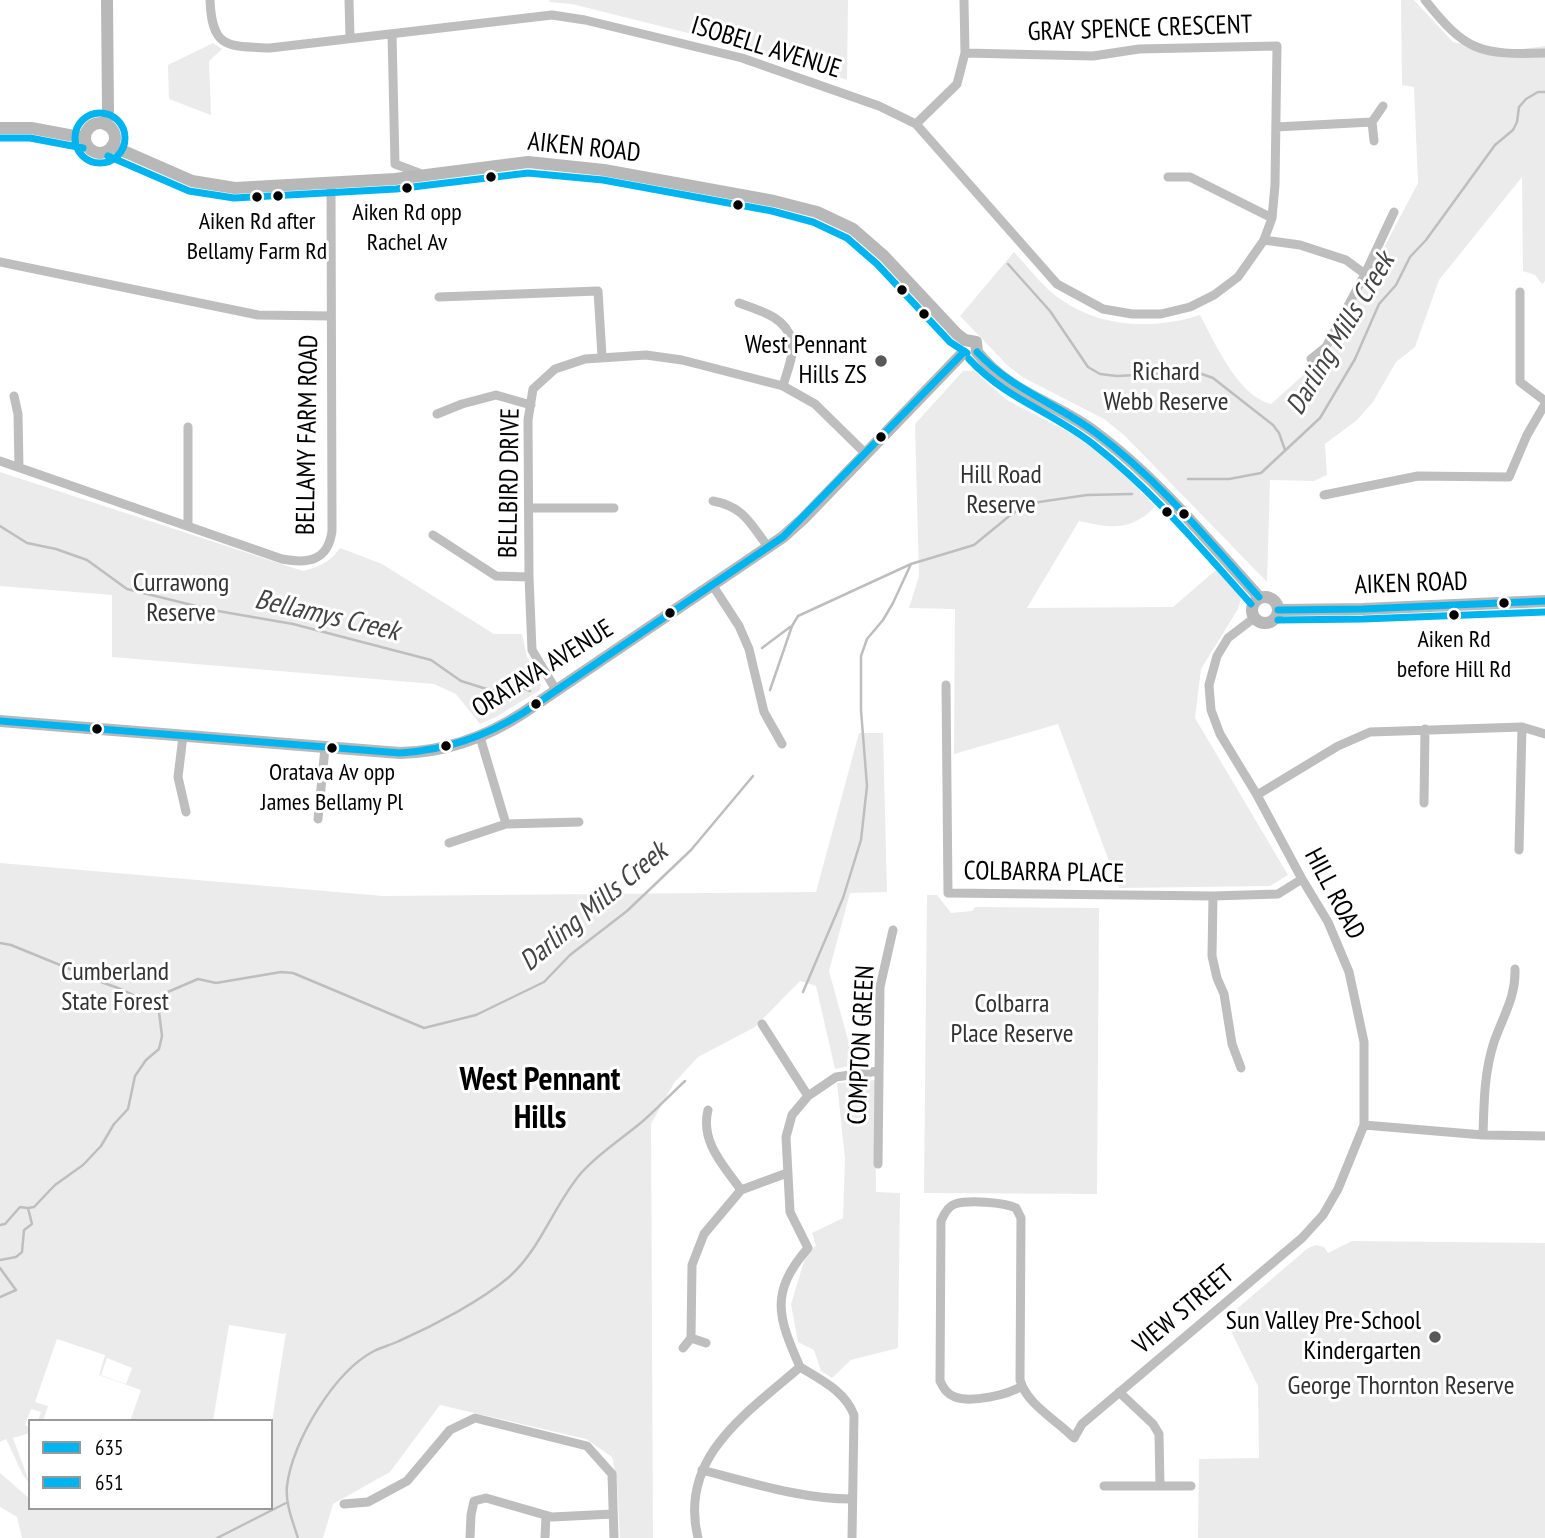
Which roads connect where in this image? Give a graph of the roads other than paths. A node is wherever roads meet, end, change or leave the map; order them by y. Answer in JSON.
{"nodes":[{"id":1,"x":107,"y":0,"type":"edge"},
{"id":2,"x":210,"y":0,"type":"edge"},
{"id":3,"x":349,"y":0,"type":"edge"},
{"id":4,"x":964,"y":0,"type":"edge"},
{"id":5,"x":1425,"y":0,"type":"edge"},
{"id":6,"x":392,"y":34,"type":"junction"},
{"id":7,"x":351,"y":37,"type":"junction"},
{"id":8,"x":965,"y":53,"type":"junction"},
{"id":9,"x":1545,"y":53,"type":"edge"},
{"id":10,"x":1383,"y":106,"type":"dead end"},
{"id":11,"x":1372,"y":122,"type":"junction"},
{"id":12,"x":916,"y":124,"type":"junction"},
{"id":13,"x":106,"y":125,"type":"junction"},
{"id":14,"x":1276,"y":127,"type":"junction"},
{"id":15,"x":0,"y":128,"type":"edge"},
{"id":16,"x":85,"y":138,"type":"junction"},
{"id":17,"x":1374,"y":141,"type":"dead end"},
{"id":18,"x":112,"y":146,"type":"junction"},
{"id":19,"x":427,"y":175,"type":"junction"},
{"id":20,"x":1168,"y":177,"type":"dead end"},
{"id":21,"x":331,"y":183,"type":"junction"},
{"id":22,"x":1394,"y":212,"type":"dead end"},
{"id":23,"x":1272,"y":219,"type":"junction"},
{"id":24,"x":1264,"y":240,"type":"junction"},
{"id":25,"x":0,"y":262,"type":"edge"},
{"id":26,"x":1365,"y":274,"type":"junction"},
{"id":27,"x":1520,"y":292,"type":"dead end"},
{"id":28,"x":439,"y":297,"type":"dead end"},
{"id":29,"x":739,"y":303,"type":"dead end"},
{"id":30,"x":331,"y":316,"type":"junction"},
{"id":31,"x":964,"y":347,"type":"junction"},
{"id":32,"x":602,"y":356,"type":"junction"},
{"id":33,"x":1311,"y":359,"type":"dead end"},
{"id":34,"x":783,"y":386,"type":"junction"},
{"id":35,"x":14,"y":396,"type":"dead end"},
{"id":36,"x":1545,"y":403,"type":"edge"},
{"id":37,"x":531,"y":405,"type":"junction"},
{"id":38,"x":438,"y":414,"type":"dead end"},
{"id":39,"x":188,"y":427,"type":"dead end"},
{"id":40,"x":866,"y":454,"type":"junction"},
{"id":41,"x":0,"y":461,"type":"edge"},
{"id":42,"x":19,"y":467,"type":"junction"},
{"id":43,"x":1324,"y":495,"type":"dead end"},
{"id":44,"x":713,"y":501,"type":"dead end"},
{"id":45,"x":528,"y":508,"type":"junction"},
{"id":46,"x":614,"y":508,"type":"dead end"},
{"id":47,"x":188,"y":525,"type":"junction"},
{"id":48,"x":433,"y":535,"type":"dead end"},
{"id":49,"x":769,"y":548,"type":"junction"},
{"id":50,"x":529,"y":578,"type":"junction"},
{"id":51,"x":713,"y":586,"type":"junction"},
{"id":52,"x":1259,"y":597,"type":"junction"},
{"id":53,"x":1545,"y":601,"type":"edge"},
{"id":54,"x":1278,"y":610,"type":"junction"},
{"id":55,"x":1254,"y":618,"type":"junction"},
{"id":56,"x":946,"y":685,"type":"dead end"},
{"id":57,"x":556,"y":690,"type":"junction"},
{"id":58,"x":0,"y":721,"type":"edge"},
{"id":59,"x":1522,"y":727,"type":"junction"},
{"id":60,"x":1425,"y":729,"type":"junction"},
{"id":61,"x":1545,"y":734,"type":"edge"},
{"id":62,"x":183,"y":736,"type":"junction"},
{"id":63,"x":480,"y":737,"type":"junction"},
{"id":64,"x":782,"y":744,"type":"dead end"},
{"id":65,"x":325,"y":748,"type":"junction"},
{"id":66,"x":1257,"y":795,"type":"junction"},
{"id":67,"x":1424,"y":803,"type":"dead end"},
{"id":68,"x":186,"y":812,"type":"dead end"},
{"id":69,"x":318,"y":819,"type":"dead end"},
{"id":70,"x":579,"y":822,"type":"dead end"},
{"id":71,"x":506,"y":824,"type":"junction"},
{"id":72,"x":449,"y":843,"type":"dead end"},
{"id":73,"x":1519,"y":850,"type":"dead end"},
{"id":74,"x":1302,"y":879,"type":"junction"},
{"id":75,"x":1213,"y":896,"type":"junction"},
{"id":76,"x":893,"y":930,"type":"dead end"},
{"id":77,"x":1515,"y":968,"type":"dead end"},
{"id":78,"x":762,"y":1024,"type":"dead end"},
{"id":79,"x":1241,"y":1068,"type":"dead end"},
{"id":80,"x":878,"y":1071,"type":"junction"},
{"id":81,"x":808,"y":1096,"type":"junction"},
{"id":82,"x":708,"y":1110,"type":"dead end"},
{"id":83,"x":1364,"y":1125,"type":"junction"},
{"id":84,"x":1483,"y":1135,"type":"junction"},
{"id":85,"x":1545,"y":1136,"type":"edge"},
{"id":86,"x":878,"y":1164,"type":"dead end"},
{"id":87,"x":787,"y":1173,"type":"junction"},
{"id":88,"x":741,"y":1191,"type":"junction"},
{"id":89,"x":1323,"y":1215,"type":"joint"},
{"id":90,"x":691,"y":1338,"type":"junction"},
{"id":91,"x":706,"y":1343,"type":"dead end"},
{"id":92,"x":683,"y":1348,"type":"dead end"},
{"id":93,"x":800,"y":1367,"type":"junction"},
{"id":94,"x":1022,"y":1386,"type":"junction"},
{"id":95,"x":1119,"y":1392,"type":"junction"},
{"id":96,"x":702,"y":1470,"type":"junction"},
{"id":97,"x":1104,"y":1486,"type":"dead end"},
{"id":98,"x":1160,"y":1486,"type":"junction"},
{"id":99,"x":1192,"y":1486,"type":"dead end"},
{"id":100,"x":852,"y":1499,"type":"junction"},
{"id":101,"x":344,"y":1504,"type":"dead end"},
{"id":102,"x":613,"y":1514,"type":"junction"},
{"id":103,"x":546,"y":1516,"type":"junction"},
{"id":104,"x":470,"y":1538,"type":"edge"},
{"id":105,"x":545,"y":1538,"type":"edge"},
{"id":106,"x":614,"y":1538,"type":"edge"},
{"id":107,"x":698,"y":1538,"type":"edge"},
{"id":108,"x":852,"y":1538,"type":"edge"}],
"edges":[{"from":1,"to":13,"type":"street"},
{"from":2,"to":7,"type":"street","name":"ISOBELL AVENUE"},
{"from":3,"to":7,"type":"street"},
{"from":4,"to":8,"type":"street"},
{"from":5,"to":9,"type":"street"},
{"from":6,"to":7,"type":"street","name":"ISOBELL AVENUE"},
{"from":6,"to":12,"type":"street","name":"ISOBELL AVENUE"},
{"from":6,"to":19,"type":"street"},
{"from":8,"to":12,"type":"street"},
{"from":8,"to":14,"type":"street","name":"GRAY SPENCE CRESCENT"},
{"from":10,"to":11,"type":"street"},
{"from":11,"to":14,"type":"street"},
{"from":11,"to":17,"type":"street"},
{"from":12,"to":24,"type":"street","name":"GRAY SPENCE CRESCENT"},
{"from":13,"to":16,"type":"street"},
{"from":13,"to":18,"type":"street"},
{"from":14,"to":23,"type":"street","name":"GRAY SPENCE CRESCENT"},
{"from":15,"to":16,"type":"street"},
{"from":16,"to":18,"type":"street"},
{"from":18,"to":21,"type":"street","name":"AIKEN ROAD"},
{"from":19,"to":21,"type":"street","name":"AIKEN ROAD"},
{"from":19,"to":31,"type":"street","name":"AIKEN ROAD"},
{"from":20,"to":23,"type":"street"},
{"from":21,"to":30,"type":"street","name":"BELLAMY FARM ROAD"},
{"from":22,"to":26,"type":"street"},
{"from":23,"to":24,"type":"street","name":"GRAY SPENCE CRESCENT"},
{"from":24,"to":26,"type":"street"},
{"from":25,"to":30,"type":"street"},
{"from":26,"to":33,"type":"street"},
{"from":27,"to":36,"type":"street"},
{"from":28,"to":32,"type":"street"},
{"from":29,"to":34,"type":"street"},
{"from":30,"to":47,"type":"street","name":"BELLAMY FARM ROAD"},
{"from":31,"to":40,"type":"street","name":"ORATAVA AVENUE"},
{"from":31,"to":52,"type":"street"},
{"from":32,"to":34,"type":"street","name":"BELLBIRD DRIVE"},
{"from":32,"to":37,"type":"street","name":"BELLBIRD DRIVE"},
{"from":34,"to":40,"type":"street","name":"BELLBIRD DRIVE"},
{"from":35,"to":42,"type":"street"},
{"from":36,"to":43,"type":"street"},
{"from":37,"to":38,"type":"street"},
{"from":37,"to":45,"type":"street","name":"BELLBIRD DRIVE"},
{"from":39,"to":47,"type":"street"},
{"from":40,"to":49,"type":"street","name":"ORATAVA AVENUE"},
{"from":41,"to":42,"type":"street","name":"BELLAMY FARM ROAD"},
{"from":42,"to":47,"type":"street","name":"BELLAMY FARM ROAD"},
{"from":44,"to":49,"type":"street"},
{"from":45,"to":46,"type":"street"},
{"from":45,"to":50,"type":"street","name":"BELLBIRD DRIVE"},
{"from":48,"to":50,"type":"street"},
{"from":49,"to":51,"type":"street","name":"ORATAVA AVENUE"},
{"from":50,"to":57,"type":"street","name":"BELLBIRD DRIVE"},
{"from":51,"to":57,"type":"street","name":"ORATAVA AVENUE"},
{"from":51,"to":64,"type":"street"},
{"from":52,"to":54,"type":"street"},
{"from":52,"to":55,"type":"street"},
{"from":53,"to":54,"type":"street","name":"AIKEN ROAD"},
{"from":54,"to":55,"type":"street"},
{"from":55,"to":66,"type":"street","name":"HILL ROAD"},
{"from":56,"to":75,"type":"street","name":"COLBARRA PLACE"},
{"from":57,"to":63,"type":"street","name":"ORATAVA AVENUE"},
{"from":58,"to":62,"type":"street","name":"ORATAVA AVENUE"},
{"from":59,"to":60,"type":"street"},
{"from":59,"to":61,"type":"street"},
{"from":59,"to":73,"type":"street"},
{"from":60,"to":66,"type":"street"},
{"from":60,"to":67,"type":"street"},
{"from":62,"to":65,"type":"street","name":"ORATAVA AVENUE"},
{"from":62,"to":68,"type":"street"},
{"from":63,"to":65,"type":"street","name":"ORATAVA AVENUE"},
{"from":63,"to":71,"type":"street"},
{"from":65,"to":69,"type":"street"},
{"from":66,"to":74,"type":"street","name":"HILL ROAD"},
{"from":70,"to":71,"type":"street"},
{"from":71,"to":72,"type":"street"},
{"from":74,"to":75,"type":"street","name":"COLBARRA PLACE"},
{"from":74,"to":83,"type":"street","name":"HILL ROAD"},
{"from":75,"to":79,"type":"street"},
{"from":76,"to":80,"type":"street","name":"COMPTON GREEN"},
{"from":77,"to":84,"type":"street"},
{"from":78,"to":81,"type":"street"},
{"from":80,"to":81,"type":"street"},
{"from":80,"to":86,"type":"street","name":"COMPTON GREEN"},
{"from":81,"to":87,"type":"street"},
{"from":82,"to":88,"type":"street"},
{"from":83,"to":84,"type":"street"},
{"from":83,"to":89,"type":"street","name":"HILL ROAD"},
{"from":84,"to":85,"type":"street"},
{"from":87,"to":88,"type":"street"},
{"from":87,"to":93,"type":"street"},
{"from":88,"to":90,"type":"street"},
{"from":89,"to":95,"type":"street","name":"VIEW STREET"},
{"from":90,"to":91,"type":"street"},
{"from":90,"to":92,"type":"street"},
{"from":93,"to":96,"type":"street"},
{"from":93,"to":100,"type":"street"},
{"from":94,"to":94,"type":"street"},
{"from":94,"to":95,"type":"street","name":"VIEW STREET"},
{"from":95,"to":98,"type":"street"},
{"from":96,"to":100,"type":"street"},
{"from":96,"to":107,"type":"street"},
{"from":97,"to":98,"type":"street"},
{"from":98,"to":99,"type":"street"},
{"from":100,"to":108,"type":"street"},
{"from":101,"to":102,"type":"street"},
{"from":102,"to":103,"type":"street"},
{"from":102,"to":106,"type":"street"},
{"from":103,"to":104,"type":"street"},
{"from":103,"to":105,"type":"street"}]}
